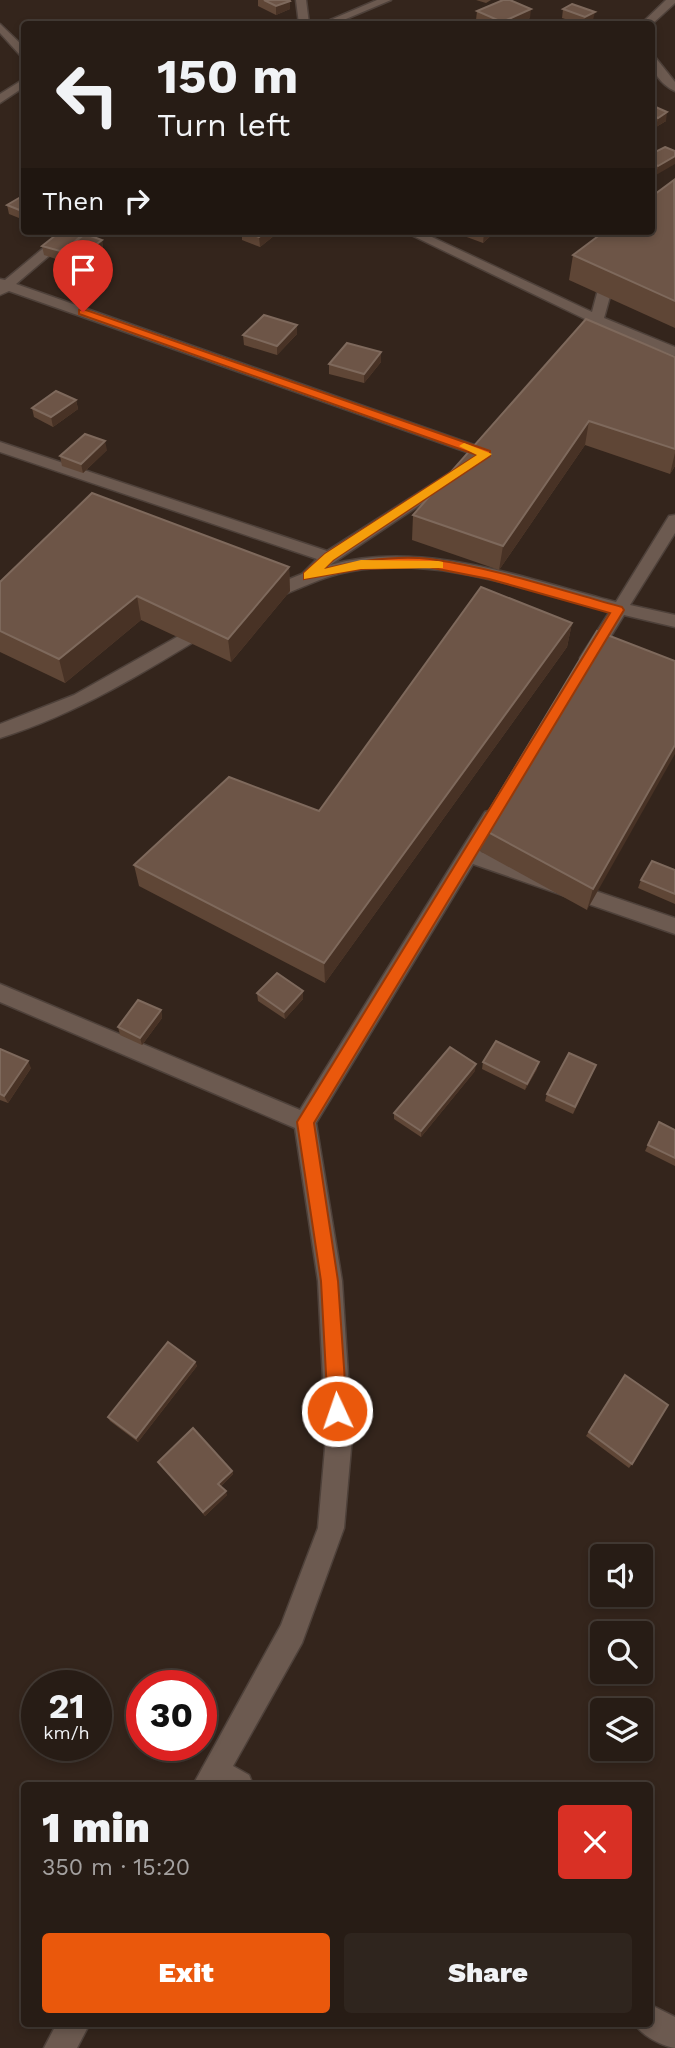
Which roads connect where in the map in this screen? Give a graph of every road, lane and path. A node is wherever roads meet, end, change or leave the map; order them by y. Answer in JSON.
{"nodes":[{"id":1,"x":301,"y":0,"type":"edge"},
{"id":2,"x":386,"y":0,"type":"edge"},
{"id":3,"x":672,"y":0,"type":"edge"},
{"id":4,"x":304,"y":21,"type":"edge"},
{"id":5,"x":334,"y":21,"type":"edge"},
{"id":6,"x":649,"y":21,"type":"edge"},
{"id":7,"x":0,"y":27,"type":"edge"},
{"id":8,"x":21,"y":50,"type":"edge"},
{"id":9,"x":655,"y":65,"type":"edge"},
{"id":10,"x":21,"y":84,"type":"edge"},
{"id":11,"x":675,"y":88,"type":"edge"},
{"id":12,"x":0,"y":100,"type":"edge"},
{"id":13,"x":67,"y":235,"type":"edge"},
{"id":14,"x":417,"y":235,"type":"edge"},
{"id":15,"x":609,"y":235,"type":"edge"},
{"id":16,"x":2,"y":286,"type":"edge"},
{"id":17,"x":597,"y":320,"type":"junction"},
{"id":18,"x":675,"y":352,"type":"edge"},
{"id":19,"x":565,"y":362,"type":"edge"},
{"id":20,"x":0,"y":447,"type":"edge"},
{"id":21,"x":675,"y":520,"type":"edge"},
{"id":22,"x":329,"y":557,"type":"junction"},
{"id":23,"x":309,"y":576,"type":"junction"},
{"id":24,"x":251,"y":601,"type":"edge"},
{"id":25,"x":618,"y":610,"type":"junction"},
{"id":26,"x":218,"y":620,"type":"edge"},
{"id":27,"x":675,"y":621,"type":"edge"},
{"id":28,"x":582,"y":669,"type":"edge"},
{"id":29,"x":0,"y":732,"type":"edge"},
{"id":30,"x":504,"y":797,"type":"edge"},
{"id":31,"x":468,"y":855,"type":"junction"},
{"id":32,"x":675,"y":926,"type":"edge"},
{"id":33,"x":0,"y":993,"type":"edge"},
{"id":34,"x":305,"y":1122,"type":"junction"},
{"id":35,"x":220,"y":1780,"type":"edge"},
{"id":36,"x":653,"y":2021,"type":"edge"},
{"id":37,"x":72,"y":2027,"type":"edge"},
{"id":38,"x":675,"y":2034,"type":"edge"},
{"id":39,"x":60,"y":2048,"type":"edge"}],
"edges":[{"from":1,"to":4,"type":"street"},
{"from":2,"to":5,"type":"street"},
{"from":3,"to":6,"type":"street"},
{"from":7,"to":8,"type":"street"},
{"from":9,"to":11,"type":"street"},
{"from":10,"to":12,"type":"street"},
{"from":13,"to":16,"type":"street"},
{"from":14,"to":17,"type":"street"},
{"from":15,"to":17,"type":"street"},
{"from":16,"to":22,"type":"street"},
{"from":17,"to":18,"type":"street"},
{"from":17,"to":19,"type":"street"},
{"from":20,"to":22,"type":"street"},
{"from":21,"to":25,"type":"street"},
{"from":22,"to":23,"type":"street"},
{"from":23,"to":24,"type":"street"},
{"from":23,"to":25,"type":"street"},
{"from":25,"to":27,"type":"street"},
{"from":25,"to":28,"type":"street"},
{"from":26,"to":29,"type":"street"},
{"from":30,"to":31,"type":"street"},
{"from":31,"to":32,"type":"street"},
{"from":31,"to":34,"type":"street"},
{"from":33,"to":34,"type":"street"},
{"from":34,"to":35,"type":"street"},
{"from":36,"to":38,"type":"street"},
{"from":37,"to":39,"type":"street"}]}
